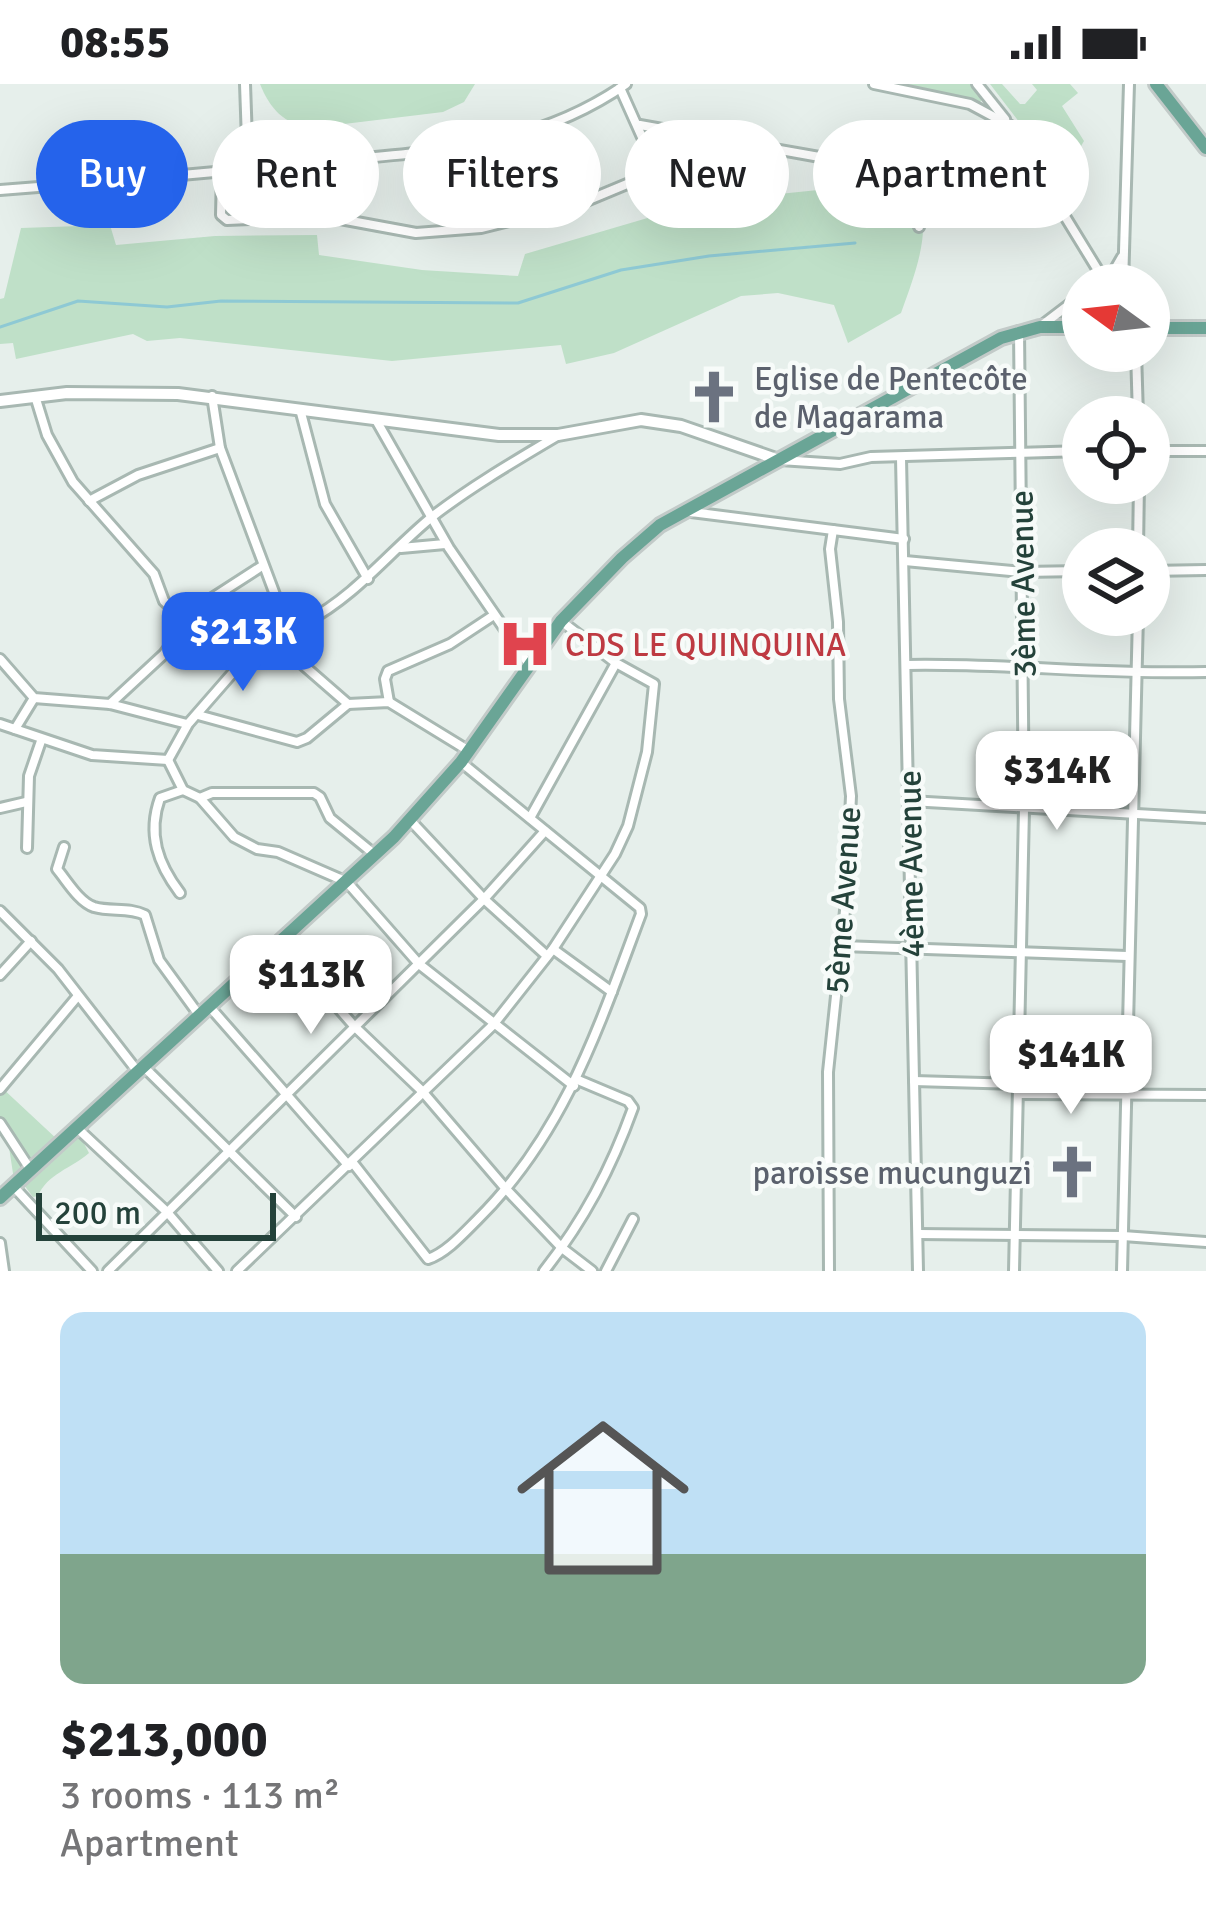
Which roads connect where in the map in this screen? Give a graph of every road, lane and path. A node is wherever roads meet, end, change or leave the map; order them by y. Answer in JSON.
{"nodes":[{"id":1,"x":245,"y":84,"type":"edge"},
{"id":2,"x":874,"y":84,"type":"edge"},
{"id":3,"x":977,"y":84,"type":"edge"},
{"id":4,"x":1130,"y":84,"type":"edge"},
{"id":5,"x":1156,"y":84,"type":"edge"},
{"id":6,"x":623,"y":86,"type":"edge"},
{"id":7,"x":246,"y":120,"type":"edge"},
{"id":8,"x":637,"y":120,"type":"edge"},
{"id":9,"x":1000,"y":120,"type":"edge"},
{"id":10,"x":1005,"y":120,"type":"edge"},
{"id":11,"x":1206,"y":148,"type":"edge"},
{"id":12,"x":379,"y":154,"type":"edge"},
{"id":13,"x":212,"y":174,"type":"edge"},
{"id":14,"x":625,"y":186,"type":"edge"},
{"id":15,"x":0,"y":190,"type":"edge"},
{"id":16,"x":379,"y":227,"type":"edge"},
{"id":17,"x":1070,"y":228,"type":"edge"},
{"id":18,"x":1124,"y":244,"type":"junction"},
{"id":19,"x":1091,"y":264,"type":"edge"},
{"id":20,"x":1119,"y":264,"type":"edge"},
{"id":21,"x":1124,"y":264,"type":"edge"},
{"id":22,"x":1062,"y":310,"type":"edge"},
{"id":23,"x":1040,"y":327,"type":"junction"},
{"id":24,"x":1062,"y":327,"type":"edge"},
{"id":25,"x":1170,"y":328,"type":"edge"},
{"id":26,"x":1203,"y":328,"type":"edge"},
{"id":27,"x":1019,"y":330,"type":"junction"},
{"id":28,"x":35,"y":396,"type":"junction"},
{"id":29,"x":212,"y":396,"type":"junction"},
{"id":30,"x":0,"y":401,"type":"edge"},
{"id":31,"x":300,"y":408,"type":"junction"},
{"id":32,"x":375,"y":418,"type":"junction"},
{"id":33,"x":559,"y":435,"type":"junction"},
{"id":34,"x":220,"y":448,"type":"junction"},
{"id":35,"x":1019,"y":451,"type":"junction"},
{"id":36,"x":1062,"y":451,"type":"edge"},
{"id":37,"x":1206,"y":451,"type":"edge"},
{"id":38,"x":1170,"y":452,"type":"edge"},
{"id":39,"x":901,"y":458,"type":"junction"},
{"id":40,"x":776,"y":459,"type":"junction"},
{"id":41,"x":89,"y":502,"type":"junction"},
{"id":42,"x":680,"y":512,"type":"junction"},
{"id":43,"x":432,"y":518,"type":"junction"},
{"id":44,"x":832,"y":530,"type":"junction"},
{"id":45,"x":904,"y":538,"type":"junction"},
{"id":46,"x":446,"y":544,"type":"junction"},
{"id":47,"x":400,"y":548,"type":"junction"},
{"id":48,"x":904,"y":561,"type":"junction"},
{"id":49,"x":262,"y":566,"type":"junction"},
{"id":50,"x":1206,"y":570,"type":"edge"},
{"id":51,"x":1170,"y":571,"type":"edge"},
{"id":52,"x":1022,"y":572,"type":"junction"},
{"id":53,"x":1062,"y":572,"type":"edge"},
{"id":54,"x":368,"y":579,"type":"junction"},
{"id":55,"x":494,"y":615,"type":"junction"},
{"id":56,"x":561,"y":621,"type":"junction"},
{"id":57,"x":186,"y":622,"type":"junction"},
{"id":58,"x":289,"y":630,"type":"junction"},
{"id":59,"x":1138,"y":636,"type":"edge"},
{"id":60,"x":0,"y":659,"type":"edge"},
{"id":61,"x":616,"y":663,"type":"junction"},
{"id":62,"x":908,"y":665,"type":"junction"},
{"id":63,"x":530,"y":666,"type":"junction"},
{"id":64,"x":1023,"y":667,"type":"junction"},
{"id":65,"x":1206,"y":672,"type":"edge"},
{"id":66,"x":1137,"y":674,"type":"junction"},
{"id":67,"x":34,"y":698,"type":"junction"},
{"id":68,"x":389,"y":702,"type":"junction"},
{"id":69,"x":110,"y":704,"type":"junction"},
{"id":70,"x":348,"y":704,"type":"junction"},
{"id":71,"x":198,"y":715,"type":"junction"},
{"id":72,"x":0,"y":724,"type":"edge"},
{"id":73,"x":188,"y":724,"type":"junction"},
{"id":74,"x":15,"y":729,"type":"junction"},
{"id":75,"x":41,"y":741,"type":"junction"},
{"id":76,"x":465,"y":756,"type":"junction"},
{"id":77,"x":168,"y":760,"type":"junction"},
{"id":78,"x":183,"y":790,"type":"junction"},
{"id":79,"x":200,"y":798,"type":"junction"},
{"id":80,"x":910,"y":801,"type":"junction"},
{"id":81,"x":26,"y":802,"type":"junction"},
{"id":82,"x":0,"y":808,"type":"edge"},
{"id":83,"x":1024,"y":809,"type":"junction"},
{"id":84,"x":1131,"y":815,"type":"junction"},
{"id":85,"x":530,"y":818,"type":"junction"},
{"id":86,"x":1206,"y":818,"type":"edge"},
{"id":87,"x":410,"y":820,"type":"junction"},
{"id":88,"x":545,"y":831,"type":"junction"},
{"id":89,"x":64,"y":847,"type":"dead end"},
{"id":90,"x":27,"y":848,"type":"dead end"},
{"id":91,"x":375,"y":854,"type":"junction"},
{"id":92,"x":600,"y":879,"type":"junction"},
{"id":93,"x":346,"y":882,"type":"junction"},
{"id":94,"x":180,"y":893,"type":"dead end"},
{"id":95,"x":484,"y":899,"type":"junction"},
{"id":96,"x":0,"y":911,"type":"edge"},
{"id":97,"x":31,"y":940,"type":"junction"},
{"id":98,"x":280,"y":942,"type":"junction"},
{"id":99,"x":842,"y":946,"type":"junction"},
{"id":100,"x":910,"y":946,"type":"junction"},
{"id":101,"x":550,"y":952,"type":"junction"},
{"id":102,"x":1021,"y":954,"type":"junction"},
{"id":103,"x":1127,"y":956,"type":"junction"},
{"id":104,"x":419,"y":964,"type":"junction"},
{"id":105,"x":0,"y":975,"type":"edge"},
{"id":106,"x":612,"y":992,"type":"junction"},
{"id":107,"x":77,"y":997,"type":"junction"},
{"id":108,"x":204,"y":1011,"type":"junction"},
{"id":109,"x":493,"y":1025,"type":"junction"},
{"id":110,"x":354,"y":1026,"type":"junction"},
{"id":111,"x":142,"y":1071,"type":"junction"},
{"id":112,"x":914,"y":1081,"type":"junction"},
{"id":113,"x":576,"y":1083,"type":"junction"},
{"id":114,"x":0,"y":1089,"type":"edge"},
{"id":115,"x":1020,"y":1089,"type":"junction"},
{"id":116,"x":287,"y":1091,"type":"junction"},
{"id":117,"x":422,"y":1091,"type":"junction"},
{"id":118,"x":1206,"y":1095,"type":"edge"},
{"id":119,"x":1124,"y":1096,"type":"junction"},
{"id":120,"x":0,"y":1123,"type":"edge"},
{"id":121,"x":77,"y":1128,"type":"junction"},
{"id":122,"x":227,"y":1151,"type":"junction"},
{"id":123,"x":351,"y":1164,"type":"junction"},
{"id":124,"x":31,"y":1170,"type":"junction"},
{"id":125,"x":13,"y":1186,"type":"junction"},
{"id":126,"x":506,"y":1189,"type":"junction"},
{"id":127,"x":0,"y":1198,"type":"edge"},
{"id":128,"x":167,"y":1213,"type":"junction"},
{"id":129,"x":296,"y":1217,"type":"junction"},
{"id":130,"x":633,"y":1220,"type":"dead end"},
{"id":131,"x":918,"y":1234,"type":"junction"},
{"id":132,"x":1015,"y":1234,"type":"junction"},
{"id":133,"x":1123,"y":1236,"type":"junction"},
{"id":134,"x":1206,"y":1242,"type":"edge"},
{"id":135,"x":0,"y":1243,"type":"edge"},
{"id":136,"x":562,"y":1247,"type":"junction"},
{"id":137,"x":4,"y":1271,"type":"edge"},
{"id":138,"x":92,"y":1271,"type":"edge"},
{"id":139,"x":107,"y":1271,"type":"edge"},
{"id":140,"x":218,"y":1271,"type":"edge"},
{"id":141,"x":237,"y":1271,"type":"edge"},
{"id":142,"x":544,"y":1271,"type":"edge"},
{"id":143,"x":592,"y":1271,"type":"edge"},
{"id":144,"x":606,"y":1271,"type":"edge"},
{"id":145,"x":829,"y":1271,"type":"edge"},
{"id":146,"x":918,"y":1271,"type":"edge"},
{"id":147,"x":1014,"y":1271,"type":"edge"},
{"id":148,"x":1122,"y":1271,"type":"edge"}],
"edges":[{"from":1,"to":7,"type":"street"},
{"from":2,"to":9,"type":"street"},
{"from":3,"to":10,"type":"street"},
{"from":4,"to":18,"type":"street"},
{"from":5,"to":11,"type":"main road"},
{"from":6,"to":8,"type":"street"},
{"from":6,"to":12,"type":"street"},
{"from":13,"to":15,"type":"street"},
{"from":14,"to":16,"type":"street"},
{"from":17,"to":19,"type":"street"},
{"from":18,"to":20,"type":"street"},
{"from":18,"to":21,"type":"street"},
{"from":22,"to":23,"type":"street"},
{"from":23,"to":24,"type":"main road"},
{"from":23,"to":27,"type":"main road"},
{"from":25,"to":26,"type":"main road"},
{"from":27,"to":35,"type":"street","name":"3ème Avenue"},
{"from":27,"to":40,"type":"main road"},
{"from":28,"to":29,"type":"street"},
{"from":28,"to":30,"type":"street"},
{"from":28,"to":41,"type":"street"},
{"from":29,"to":31,"type":"street"},
{"from":29,"to":34,"type":"street"},
{"from":31,"to":32,"type":"street"},
{"from":31,"to":54,"type":"street"},
{"from":32,"to":33,"type":"street"},
{"from":32,"to":43,"type":"street"},
{"from":33,"to":40,"type":"street"},
{"from":33,"to":43,"type":"street"},
{"from":34,"to":41,"type":"street"},
{"from":34,"to":49,"type":"street"},
{"from":35,"to":36,"type":"street"},
{"from":35,"to":39,"type":"street"},
{"from":35,"to":52,"type":"street","name":"3ème Avenue"},
{"from":37,"to":38,"type":"street"},
{"from":39,"to":40,"type":"street"},
{"from":39,"to":45,"type":"street","name":"4ème Avenue"},
{"from":40,"to":42,"type":"main road"},
{"from":41,"to":57,"type":"street"},
{"from":42,"to":44,"type":"street"},
{"from":42,"to":56,"type":"main road"},
{"from":43,"to":46,"type":"street"},
{"from":43,"to":47,"type":"street"},
{"from":44,"to":45,"type":"street"},
{"from":44,"to":99,"type":"street","name":"5ème Avenue"},
{"from":45,"to":48,"type":"street","name":"4ème Avenue"},
{"from":46,"to":47,"type":"street"},
{"from":46,"to":55,"type":"street"},
{"from":47,"to":54,"type":"street"},
{"from":48,"to":52,"type":"street"},
{"from":48,"to":62,"type":"street","name":"4ème Avenue"},
{"from":49,"to":57,"type":"street"},
{"from":49,"to":58,"type":"street"},
{"from":50,"to":51,"type":"street"},
{"from":52,"to":53,"type":"street"},
{"from":52,"to":64,"type":"street","name":"3ème Avenue"},
{"from":54,"to":58,"type":"street"},
{"from":55,"to":63,"type":"street"},
{"from":55,"to":68,"type":"street"},
{"from":56,"to":61,"type":"street"},
{"from":56,"to":63,"type":"main road"},
{"from":57,"to":69,"type":"street"},
{"from":58,"to":70,"type":"street"},
{"from":58,"to":71,"type":"street"},
{"from":59,"to":66,"type":"street"},
{"from":60,"to":67,"type":"street"},
{"from":61,"to":85,"type":"street"},
{"from":61,"to":92,"type":"street"},
{"from":62,"to":64,"type":"street"},
{"from":62,"to":80,"type":"street","name":"4ème Avenue"},
{"from":63,"to":76,"type":"main road"},
{"from":64,"to":66,"type":"street"},
{"from":64,"to":83,"type":"street","name":"3ème Avenue"},
{"from":65,"to":66,"type":"street"},
{"from":66,"to":84,"type":"street"},
{"from":67,"to":69,"type":"street"},
{"from":67,"to":74,"type":"street"},
{"from":68,"to":70,"type":"street"},
{"from":68,"to":76,"type":"street"},
{"from":69,"to":73,"type":"street"},
{"from":70,"to":71,"type":"street"},
{"from":71,"to":73,"type":"street"},
{"from":72,"to":74,"type":"street"},
{"from":73,"to":77,"type":"street"},
{"from":74,"to":75,"type":"street"},
{"from":75,"to":77,"type":"street"},
{"from":75,"to":81,"type":"street"},
{"from":76,"to":85,"type":"street"},
{"from":76,"to":87,"type":"main road"},
{"from":77,"to":78,"type":"street"},
{"from":78,"to":79,"type":"street"},
{"from":78,"to":94,"type":"street"},
{"from":79,"to":91,"type":"street"},
{"from":79,"to":93,"type":"street"},
{"from":80,"to":83,"type":"street"},
{"from":80,"to":100,"type":"street","name":"4ème Avenue"},
{"from":81,"to":82,"type":"street"},
{"from":81,"to":90,"type":"street"},
{"from":83,"to":84,"type":"street"},
{"from":83,"to":102,"type":"street","name":"3ème Avenue"},
{"from":84,"to":86,"type":"street"},
{"from":84,"to":103,"type":"street"},
{"from":85,"to":88,"type":"street"},
{"from":87,"to":91,"type":"main road"},
{"from":87,"to":95,"type":"street"},
{"from":88,"to":92,"type":"street"},
{"from":88,"to":95,"type":"street"},
{"from":89,"to":108,"type":"street"},
{"from":91,"to":93,"type":"main road"},
{"from":92,"to":101,"type":"street"},
{"from":92,"to":106,"type":"street"},
{"from":93,"to":98,"type":"main road"},
{"from":93,"to":104,"type":"street"},
{"from":95,"to":101,"type":"street"},
{"from":95,"to":104,"type":"street"},
{"from":96,"to":97,"type":"street"},
{"from":97,"to":105,"type":"street"},
{"from":97,"to":107,"type":"street"},
{"from":98,"to":108,"type":"main road"},
{"from":98,"to":110,"type":"street"},
{"from":99,"to":100,"type":"street"},
{"from":99,"to":145,"type":"street","name":"5ème Avenue"},
{"from":100,"to":102,"type":"street"},
{"from":100,"to":112,"type":"street","name":"4ème Avenue"},
{"from":101,"to":106,"type":"street"},
{"from":101,"to":109,"type":"street"},
{"from":102,"to":103,"type":"street"},
{"from":102,"to":115,"type":"street","name":"3ème Avenue"},
{"from":103,"to":119,"type":"street"},
{"from":104,"to":109,"type":"street"},
{"from":104,"to":110,"type":"street"},
{"from":106,"to":113,"type":"street"},
{"from":107,"to":111,"type":"street"},
{"from":107,"to":114,"type":"street"},
{"from":108,"to":111,"type":"main road"},
{"from":108,"to":116,"type":"street"},
{"from":109,"to":113,"type":"street"},
{"from":109,"to":117,"type":"street"},
{"from":110,"to":116,"type":"street"},
{"from":110,"to":117,"type":"street"},
{"from":111,"to":121,"type":"main road"},
{"from":111,"to":122,"type":"street"},
{"from":112,"to":115,"type":"street"},
{"from":112,"to":131,"type":"street","name":"4ème Avenue"},
{"from":113,"to":126,"type":"street"},
{"from":113,"to":136,"type":"street"},
{"from":115,"to":119,"type":"street"},
{"from":115,"to":132,"type":"street","name":"3ème Avenue"},
{"from":116,"to":122,"type":"street"},
{"from":116,"to":123,"type":"street"},
{"from":117,"to":123,"type":"street"},
{"from":117,"to":126,"type":"street"},
{"from":118,"to":119,"type":"street"},
{"from":119,"to":133,"type":"street"},
{"from":120,"to":124,"type":"street"},
{"from":121,"to":124,"type":"main road"},
{"from":121,"to":128,"type":"street"},
{"from":122,"to":128,"type":"street"},
{"from":122,"to":129,"type":"street"},
{"from":123,"to":126,"type":"street"},
{"from":123,"to":129,"type":"street"},
{"from":124,"to":125,"type":"main road"},
{"from":125,"to":127,"type":"main road"},
{"from":125,"to":138,"type":"street"},
{"from":126,"to":136,"type":"street"},
{"from":128,"to":139,"type":"street"},
{"from":128,"to":140,"type":"street"},
{"from":129,"to":141,"type":"street"},
{"from":130,"to":144,"type":"street"},
{"from":131,"to":132,"type":"street"},
{"from":131,"to":146,"type":"street","name":"4ème Avenue"},
{"from":132,"to":133,"type":"street"},
{"from":132,"to":147,"type":"street","name":"3ème Avenue"},
{"from":133,"to":134,"type":"street"},
{"from":133,"to":148,"type":"street"},
{"from":135,"to":137,"type":"street"},
{"from":136,"to":142,"type":"street"},
{"from":136,"to":143,"type":"street"}]}
